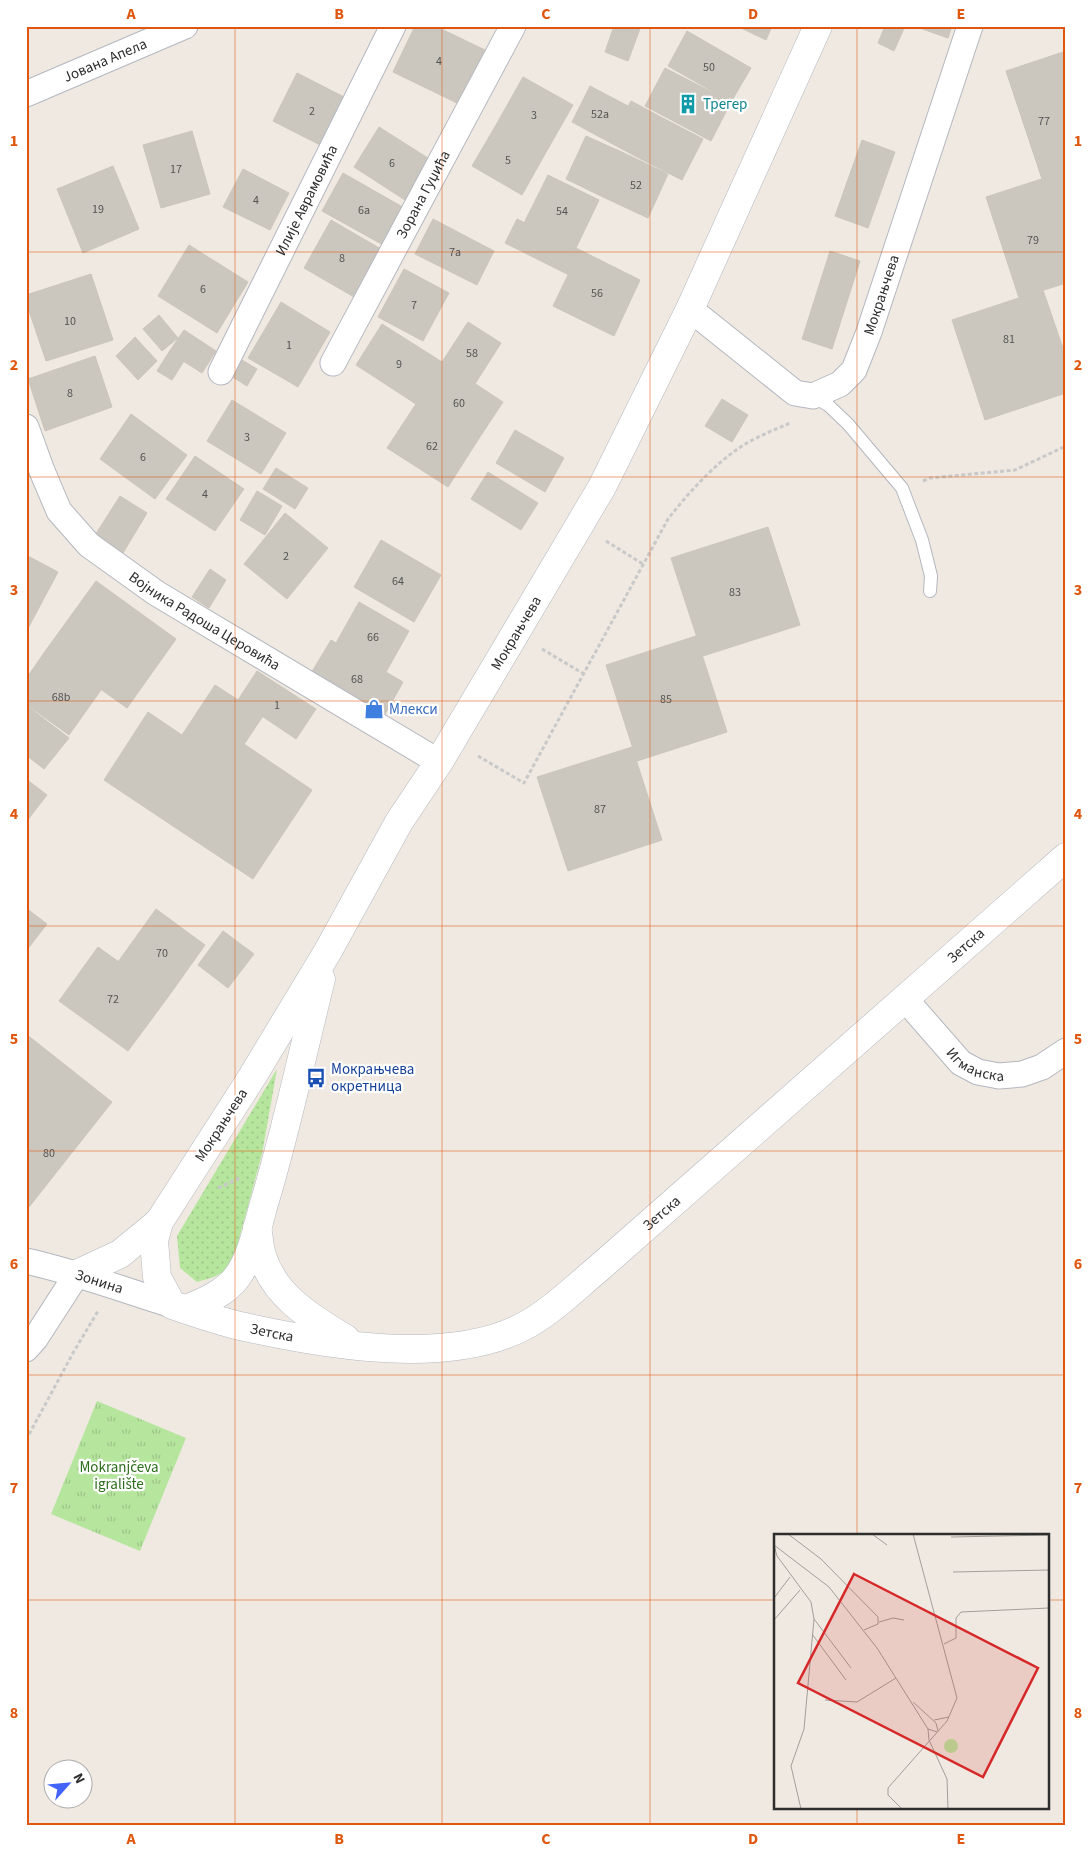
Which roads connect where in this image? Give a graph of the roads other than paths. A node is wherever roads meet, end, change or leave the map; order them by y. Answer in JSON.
{"nodes":[{"id":1,"x":185,"y":26,"type":"edge"},
{"id":2,"x":393,"y":26,"type":"edge"},
{"id":3,"x":513,"y":26,"type":"edge"},
{"id":4,"x":818,"y":26,"type":"edge"},
{"id":5,"x":970,"y":26,"type":"edge"},
{"id":6,"x":26,"y":94,"type":"edge"},
{"id":7,"x":690,"y":309,"type":"junction"},
{"id":8,"x":333,"y":363,"type":"dead end"},
{"id":9,"x":220,"y":372,"type":"dead end"},
{"id":10,"x":821,"y":401,"type":"junction"},
{"id":11,"x":26,"y":427,"type":"edge"},
{"id":12,"x":930,"y":592,"type":"dead end"},
{"id":13,"x":445,"y":752,"type":"junction"},
{"id":14,"x":1066,"y":857,"type":"edge"},
{"id":15,"x":328,"y":951,"type":"junction"},
{"id":16,"x":904,"y":999,"type":"junction"},
{"id":17,"x":1066,"y":1051,"type":"edge"},
{"id":18,"x":159,"y":1222,"type":"junction"},
{"id":19,"x":257,"y":1228,"type":"junction"},
{"id":20,"x":26,"y":1261,"type":"edge"},
{"id":21,"x":77,"y":1274,"type":"junction"},
{"id":22,"x":179,"y":1307,"type":"junction"},
{"id":23,"x":358,"y":1346,"type":"junction"},
{"id":24,"x":26,"y":1349,"type":"edge"}],
"edges":[{"from":1,"to":6,"type":"street","name":"Јована Апела"},
{"from":2,"to":9,"type":"street","name":"Илије Аврамовића"},
{"from":3,"to":8,"type":"street","name":"Зорана Гуџића"},
{"from":4,"to":7,"type":"street","name":"Мокрањчева"},
{"from":5,"to":10,"type":"street","name":"Мокрањчева"},
{"from":7,"to":10,"type":"street"},
{"from":7,"to":13,"type":"street","name":"Мокрањчева"},
{"from":10,"to":12,"type":"lane"},
{"from":11,"to":13,"type":"street","name":"Војника Радоша Церовића"},
{"from":13,"to":15,"type":"street","name":"Мокрањчева"},
{"from":14,"to":16,"type":"street","name":"Зетска"},
{"from":15,"to":18,"type":"street","name":"Мокрањчева"},
{"from":15,"to":19,"type":"street","name":"Мокрањчева"},
{"from":16,"to":17,"type":"street","name":"Игманска"},
{"from":16,"to":23,"type":"street","name":"Зетска"},
{"from":18,"to":21,"type":"street"},
{"from":18,"to":22,"type":"street","name":"Мокрањчева"},
{"from":19,"to":22,"type":"street","name":"Мокрањчева"},
{"from":19,"to":23,"type":"street"},
{"from":20,"to":21,"type":"street","name":"Зонина"},
{"from":21,"to":22,"type":"street","name":"Зонина"},
{"from":21,"to":24,"type":"street"},
{"from":22,"to":23,"type":"street","name":"Зетска"}]}
